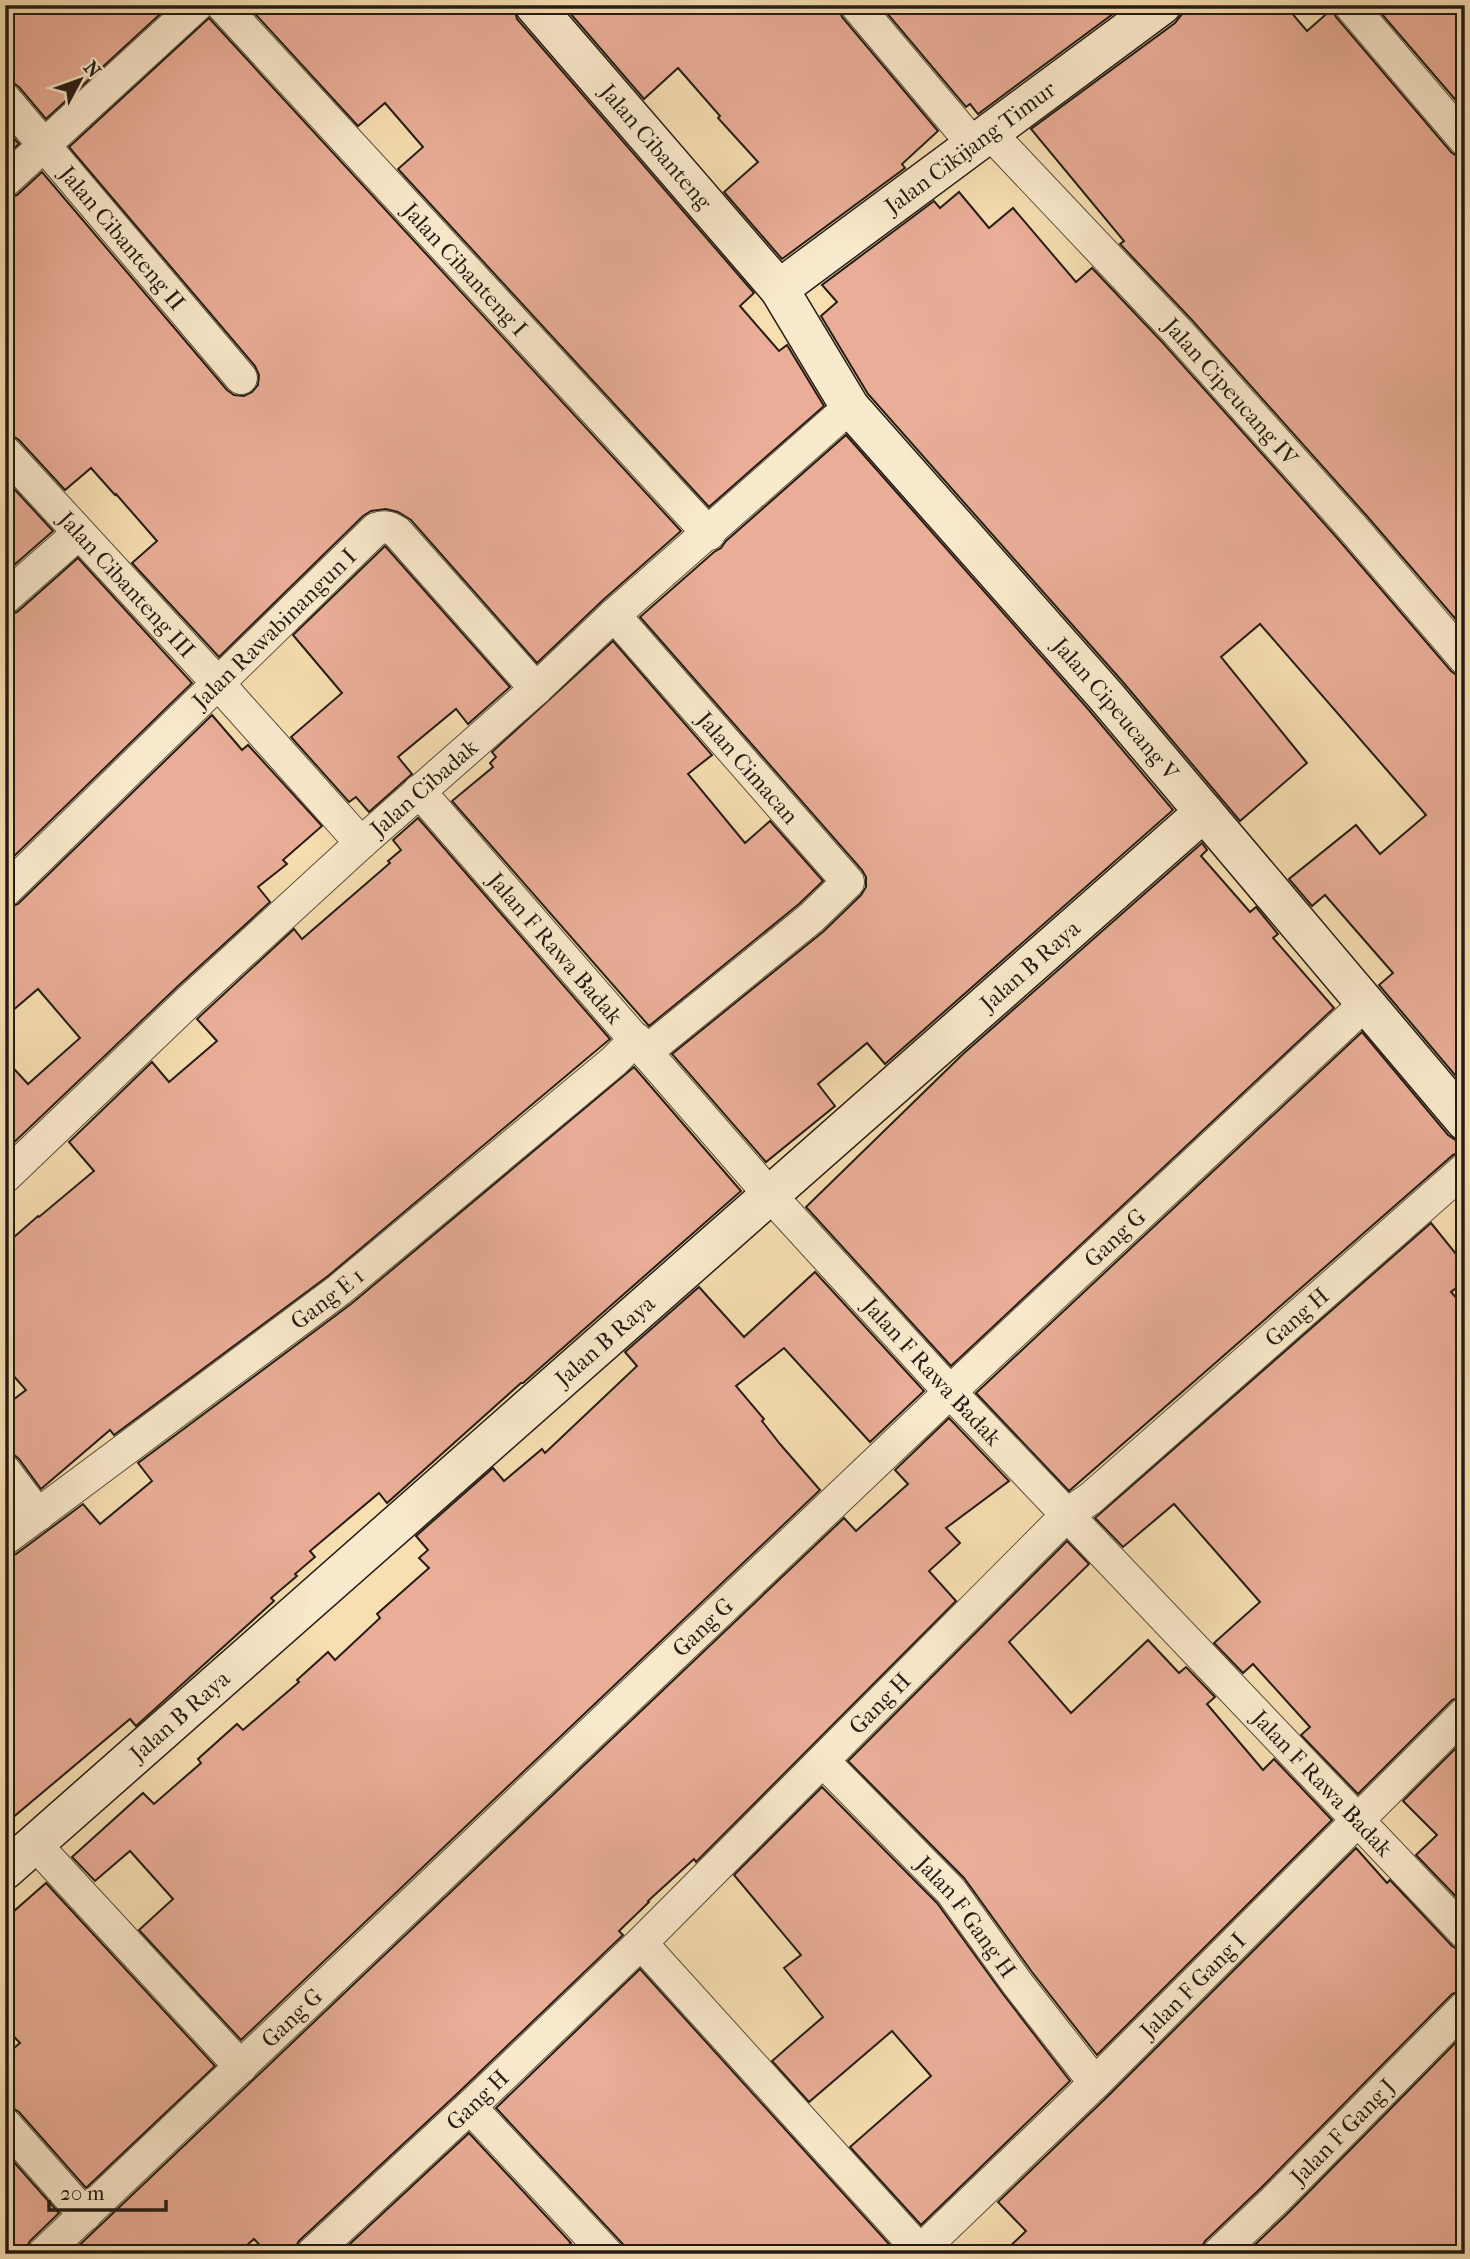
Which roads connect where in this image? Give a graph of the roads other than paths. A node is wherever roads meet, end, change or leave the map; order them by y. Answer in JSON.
{"nodes":[{"id":1,"x":197,"y":5,"type":"edge"},
{"id":2,"x":222,"y":5,"type":"edge"},
{"id":3,"x":534,"y":5,"type":"edge"},
{"id":4,"x":856,"y":5,"type":"edge"},
{"id":5,"x":1161,"y":5,"type":"edge"},
{"id":6,"x":1350,"y":5,"type":"edge"},
{"id":7,"x":5,"y":99,"type":"edge"},
{"id":8,"x":981,"y":138,"type":"junction"},
{"id":9,"x":1465,"y":139,"type":"edge"},
{"id":10,"x":43,"y":144,"type":"junction"},
{"id":11,"x":5,"y":181,"type":"edge"},
{"id":12,"x":779,"y":289,"type":"junction"},
{"id":13,"x":241,"y":378,"type":"dead end"},
{"id":14,"x":850,"y":407,"type":"junction"},
{"id":15,"x":5,"y":452,"type":"edge"},
{"id":16,"x":79,"y":533,"type":"junction"},
{"id":17,"x":709,"y":534,"type":"junction"},
{"id":18,"x":5,"y":598,"type":"edge"},
{"id":19,"x":614,"y":615,"type":"junction"},
{"id":20,"x":1465,"y":659,"type":"edge"},
{"id":21,"x":218,"y":683,"type":"junction"},
{"id":22,"x":536,"y":689,"type":"junction"},
{"id":23,"x":419,"y":791,"type":"junction"},
{"id":24,"x":1204,"y":812,"type":"junction"},
{"id":25,"x":361,"y":843,"type":"junction"},
{"id":26,"x":5,"y":891,"type":"edge"},
{"id":27,"x":811,"y":918,"type":"joint"},
{"id":28,"x":1366,"y":1004,"type":"junction"},
{"id":29,"x":642,"y":1045,"type":"junction"},
{"id":30,"x":1465,"y":1121,"type":"edge"},
{"id":31,"x":1465,"y":1170,"type":"edge"},
{"id":32,"x":5,"y":1177,"type":"edge"},
{"id":33,"x":770,"y":1195,"type":"junction"},
{"id":34,"x":951,"y":1393,"type":"junction"},
{"id":35,"x":5,"y":1471,"type":"edge"},
{"id":36,"x":1068,"y":1514,"type":"junction"},
{"id":37,"x":38,"y":1515,"type":"junction"},
{"id":38,"x":5,"y":1539,"type":"edge"},
{"id":39,"x":1465,"y":1713,"type":"edge"},
{"id":40,"x":823,"y":1761,"type":"junction"},
{"id":41,"x":1358,"y":1819,"type":"junction"},
{"id":42,"x":35,"y":1844,"type":"junction"},
{"id":43,"x":5,"y":1870,"type":"edge"},
{"id":44,"x":1465,"y":1933,"type":"edge"},
{"id":45,"x":642,"y":1943,"type":"junction"},
{"id":46,"x":1465,"y":2007,"type":"edge"},
{"id":47,"x":241,"y":2067,"type":"junction"},
{"id":48,"x":1095,"y":2083,"type":"junction"},
{"id":49,"x":470,"y":2107,"type":"junction"},
{"id":50,"x":5,"y":2124,"type":"edge"},
{"id":51,"x":85,"y":2215,"type":"junction"},
{"id":52,"x":919,"y":2252,"type":"edge"},
{"id":53,"x":43,"y":2254,"type":"edge"},
{"id":54,"x":312,"y":2254,"type":"edge"},
{"id":55,"x":607,"y":2254,"type":"edge"},
{"id":56,"x":1218,"y":2254,"type":"edge"}],
"edges":[{"from":1,"to":10,"type":"street"},
{"from":2,"to":17,"type":"street","name":"Jalan Cibanteng I"},
{"from":3,"to":12,"type":"street","name":"Jalan Cibanteng"},
{"from":4,"to":8,"type":"street","name":"Jalan Cipeucang IV"},
{"from":5,"to":8,"type":"street","name":"Jalan Cikijang Timur"},
{"from":6,"to":9,"type":"street"},
{"from":7,"to":10,"type":"street","name":"Jalan Cibanteng II"},
{"from":8,"to":12,"type":"street","name":"Jalan Cikijang Timur"},
{"from":8,"to":20,"type":"street","name":"Jalan Cipeucang IV"},
{"from":10,"to":11,"type":"street"},
{"from":10,"to":13,"type":"street","name":"Jalan Cibanteng II"},
{"from":12,"to":14,"type":"street","name":"Jalan Cipeucang V"},
{"from":14,"to":17,"type":"street","name":"Jalan Cibadak"},
{"from":14,"to":24,"type":"street","name":"Jalan Cipeucang V"},
{"from":15,"to":16,"type":"street","name":"Jalan Cibanteng III"},
{"from":16,"to":18,"type":"street"},
{"from":16,"to":21,"type":"street","name":"Jalan Cibanteng III"},
{"from":17,"to":19,"type":"street","name":"Jalan Cibadak"},
{"from":19,"to":22,"type":"street","name":"Jalan Cibadak"},
{"from":19,"to":27,"type":"street","name":"Jalan Cimacan"},
{"from":21,"to":22,"type":"street","name":"Jalan Rawabinangun I"},
{"from":21,"to":25,"type":"street","name":"Jalan Cibanteng III"},
{"from":21,"to":26,"type":"street","name":"Jalan Rawabinangun I"},
{"from":22,"to":23,"type":"street","name":"Jalan Cibadak"},
{"from":23,"to":25,"type":"street","name":"Jalan Cibadak"},
{"from":23,"to":29,"type":"street","name":"Jalan F Rawa Badak"},
{"from":24,"to":28,"type":"street","name":"Jalan Cipeucang V"},
{"from":24,"to":33,"type":"street","name":"Jalan B Raya"},
{"from":25,"to":32,"type":"street","name":"Jalan Cibadak"},
{"from":27,"to":29,"type":"street","name":"Gang E 1"},
{"from":28,"to":30,"type":"street","name":"Jalan Cipeucang V"},
{"from":28,"to":34,"type":"street","name":"Gang G"},
{"from":29,"to":33,"type":"street","name":"Jalan F Rawa Badak"},
{"from":29,"to":37,"type":"street","name":"Gang E 1"},
{"from":31,"to":36,"type":"street","name":"Gang H"},
{"from":33,"to":34,"type":"street","name":"Jalan F Rawa Badak"},
{"from":33,"to":42,"type":"street","name":"Jalan B Raya"},
{"from":34,"to":36,"type":"street","name":"Jalan F Rawa Badak"},
{"from":34,"to":47,"type":"street","name":"Gang G"},
{"from":35,"to":37,"type":"street"},
{"from":36,"to":40,"type":"street","name":"Gang H"},
{"from":36,"to":41,"type":"street","name":"Jalan F Rawa Badak"},
{"from":37,"to":38,"type":"street","name":"Gang E 1"},
{"from":39,"to":41,"type":"street","name":"Jalan F Gang I"},
{"from":40,"to":45,"type":"street","name":"Gang H"},
{"from":40,"to":48,"type":"street","name":"Jalan F Gang H"},
{"from":41,"to":44,"type":"street","name":"Jalan F Rawa Badak"},
{"from":41,"to":48,"type":"street","name":"Jalan F Gang I"},
{"from":42,"to":43,"type":"street","name":"Jalan B Raya"},
{"from":42,"to":47,"type":"street"},
{"from":45,"to":49,"type":"street","name":"Gang H"},
{"from":45,"to":52,"type":"street"},
{"from":46,"to":56,"type":"street","name":"Jalan F Gang J"},
{"from":47,"to":51,"type":"street","name":"Gang G"},
{"from":48,"to":52,"type":"street","name":"Jalan F Gang I"},
{"from":49,"to":54,"type":"street","name":"Gang H"},
{"from":49,"to":55,"type":"street"},
{"from":50,"to":51,"type":"street"},
{"from":51,"to":53,"type":"street","name":"Gang G"}]}
